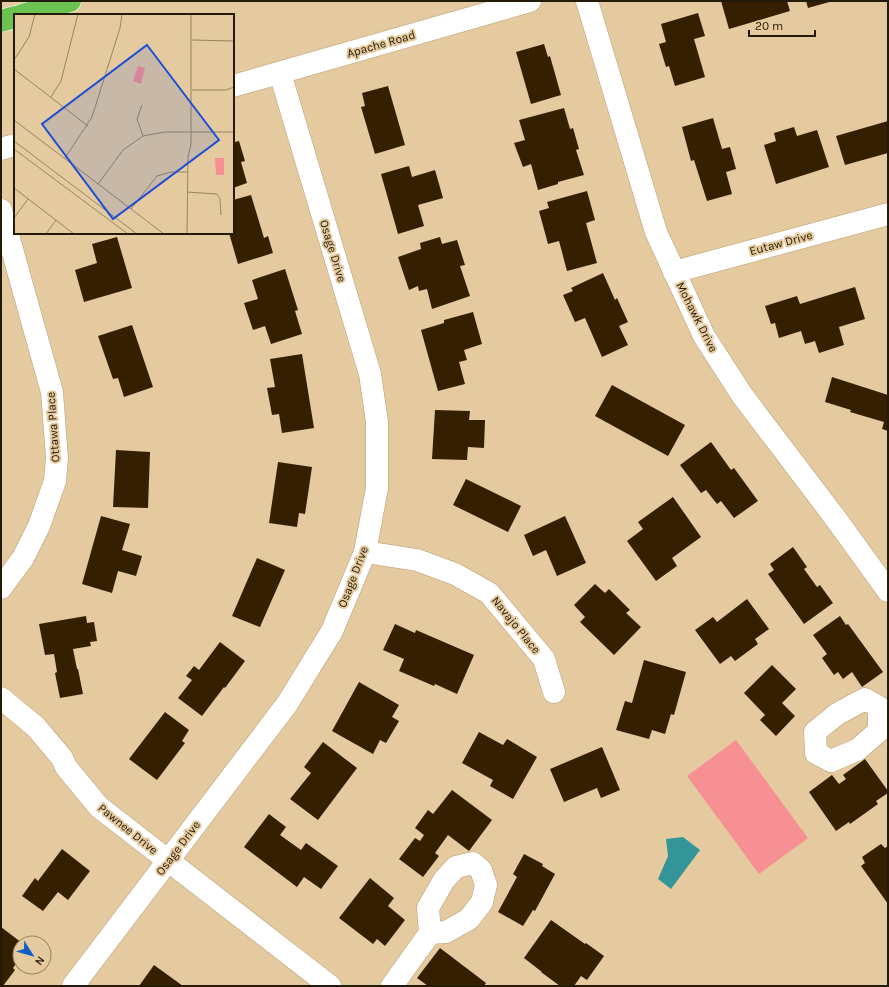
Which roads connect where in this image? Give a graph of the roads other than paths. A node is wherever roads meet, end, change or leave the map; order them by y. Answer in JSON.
{"nodes":[{"id":1,"x":70,"y":1,"type":"edge"},
{"id":2,"x":530,"y":1,"type":"edge"},
{"id":3,"x":587,"y":1,"type":"edge"},
{"id":4,"x":25,"y":14,"type":"edge"},
{"id":5,"x":14,"y":17,"type":"edge"},
{"id":6,"x":1,"y":21,"type":"edge"},
{"id":7,"x":280,"y":73,"type":"junction"},
{"id":8,"x":234,"y":86,"type":"edge"},
{"id":9,"x":14,"y":145,"type":"edge"},
{"id":10,"x":1,"y":149,"type":"edge"},
{"id":11,"x":1,"y":210,"type":"edge"},
{"id":12,"x":888,"y":214,"type":"edge"},
{"id":13,"x":674,"y":272,"type":"junction"},
{"id":14,"x":365,"y":552,"type":"junction"},
{"id":15,"x":1,"y":588,"type":"edge"},
{"id":16,"x":888,"y":591,"type":"edge"},
{"id":17,"x":554,"y":692,"type":"dead end"},
{"id":18,"x":1,"y":698,"type":"edge"},
{"id":19,"x":168,"y":861,"type":"junction"},
{"id":20,"x":430,"y":933,"type":"dead end"},
{"id":21,"x":73,"y":986,"type":"edge"},
{"id":22,"x":330,"y":986,"type":"edge"},
{"id":23,"x":392,"y":986,"type":"edge"}],
"edges":[{"from":1,"to":4,"type":"highway"},
{"from":2,"to":7,"type":"street","name":"Apache Road"},
{"from":3,"to":13,"type":"street","name":"Mohawk Drive"},
{"from":5,"to":6,"type":"highway"},
{"from":7,"to":8,"type":"street","name":"Apache Road"},
{"from":7,"to":14,"type":"street","name":"Osage Drive"},
{"from":9,"to":10,"type":"street"},
{"from":11,"to":15,"type":"street","name":"Ottawa Place"},
{"from":12,"to":13,"type":"street","name":"Eutaw Drive"},
{"from":13,"to":16,"type":"street","name":"Mohawk Drive"},
{"from":14,"to":17,"type":"street","name":"Navajo Place"},
{"from":14,"to":19,"type":"street","name":"Osage Drive"},
{"from":18,"to":19,"type":"street","name":"Pawnee Drive"},
{"from":19,"to":21,"type":"street","name":"Osage Drive"},
{"from":19,"to":22,"type":"street","name":"Pawnee Drive"},
{"from":20,"to":23,"type":"street"}]}
